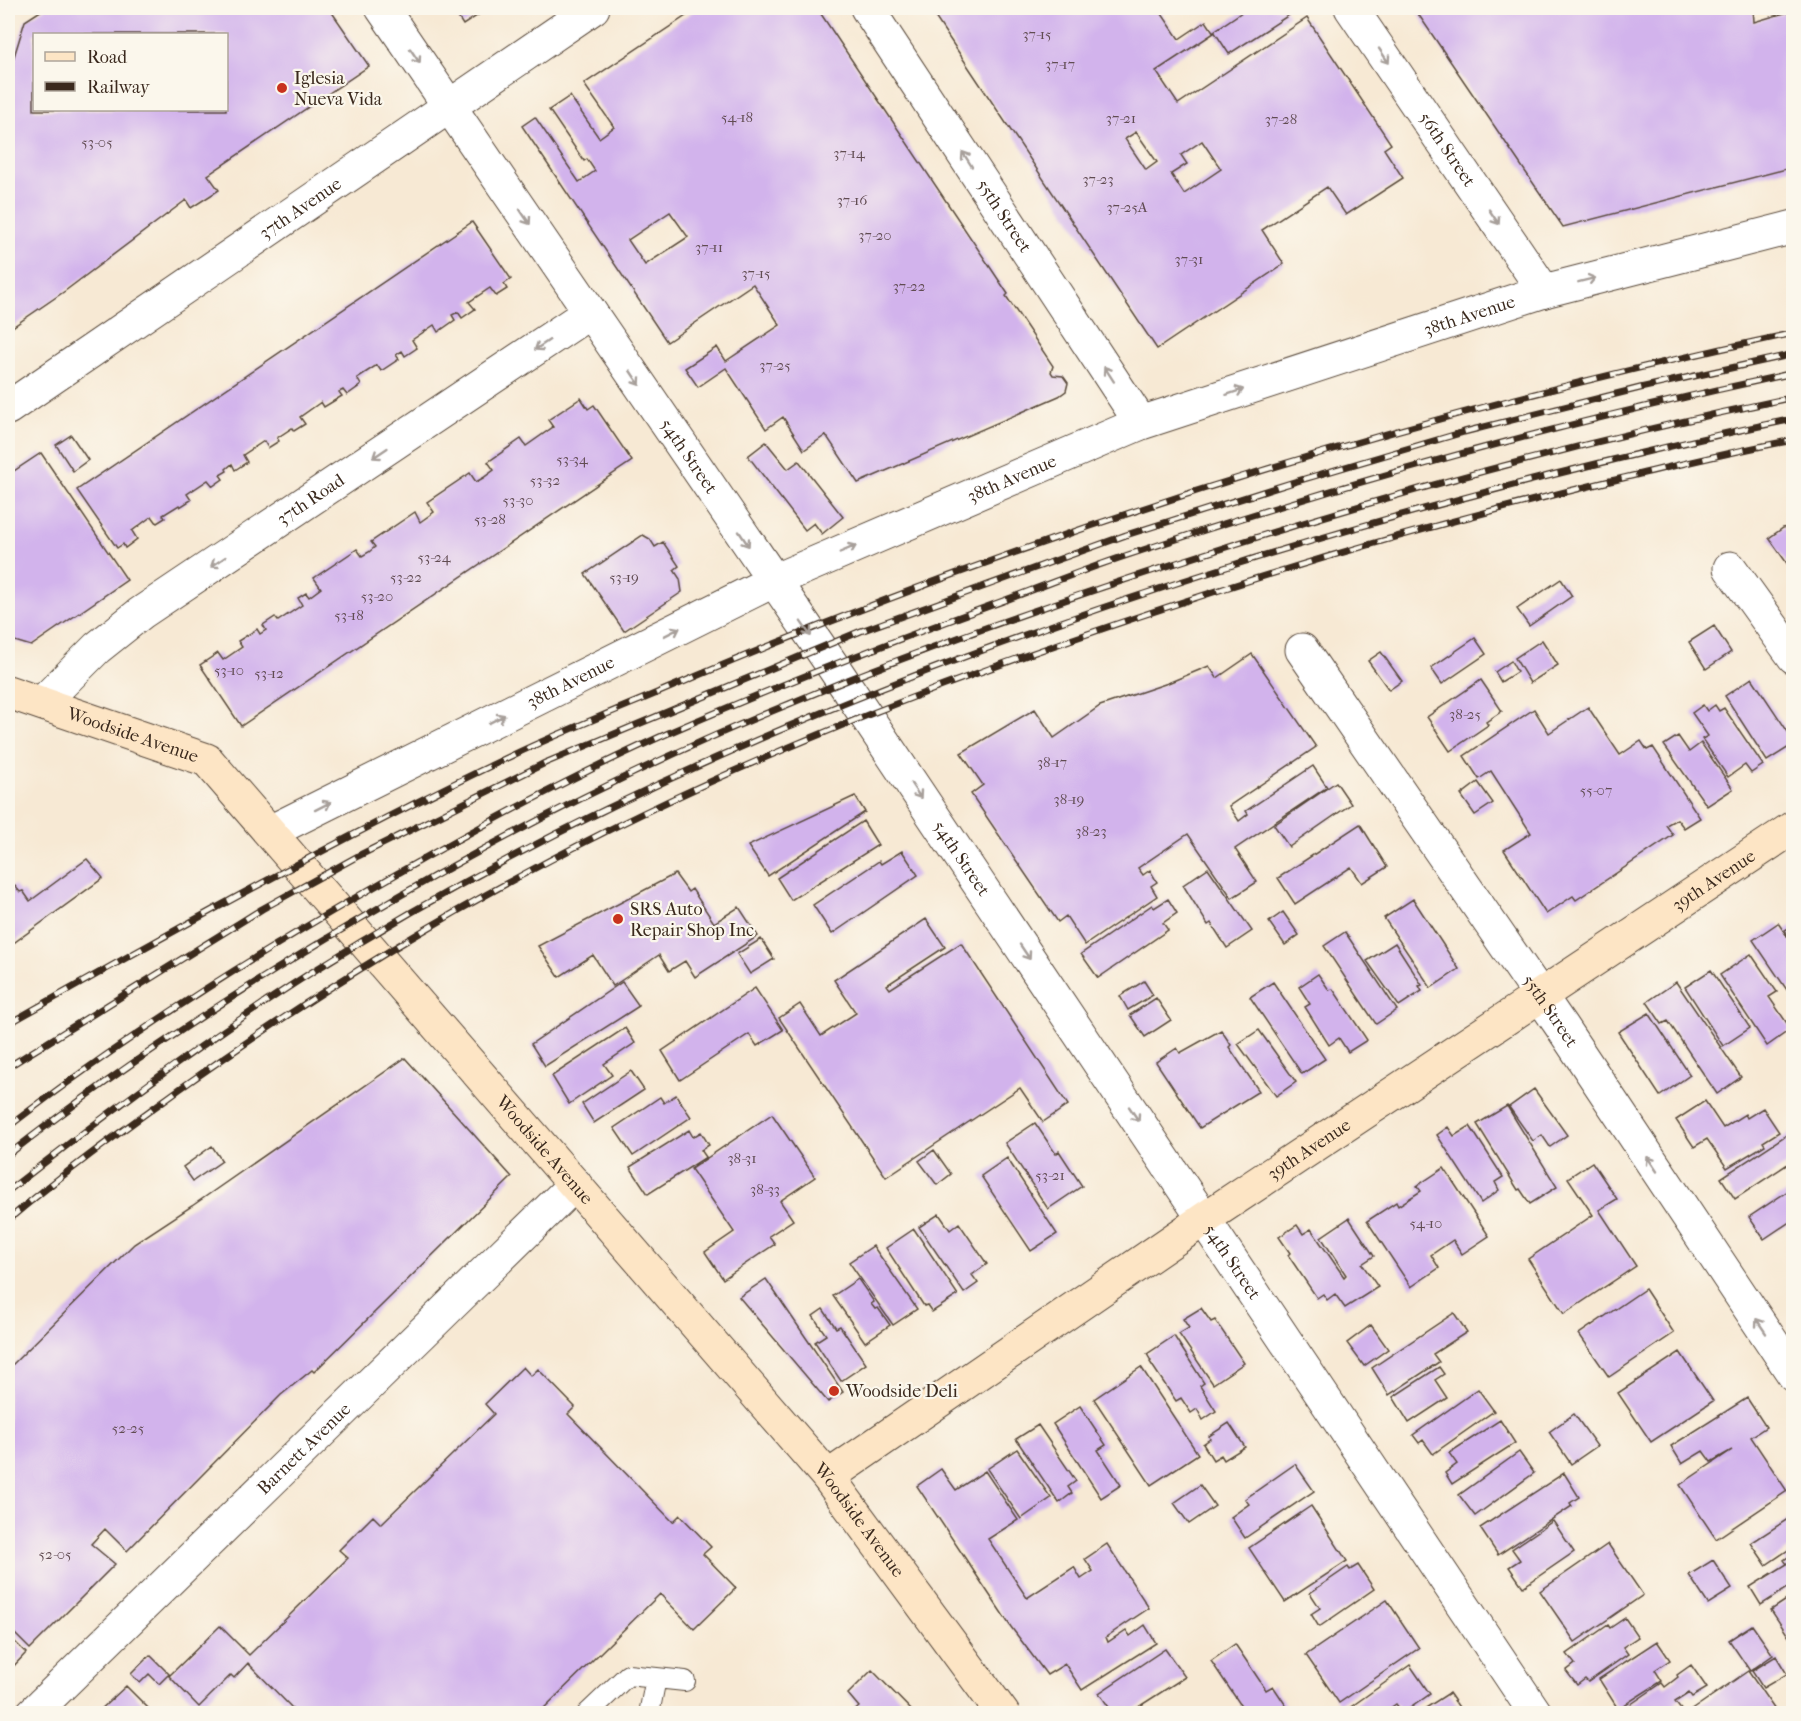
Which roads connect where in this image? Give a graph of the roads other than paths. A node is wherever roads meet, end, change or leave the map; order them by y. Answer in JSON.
{"nodes":[{"id":1,"x":382,"y":8,"type":"edge"},
{"id":2,"x":593,"y":8,"type":"edge"},
{"id":3,"x":867,"y":8,"type":"edge"},
{"id":4,"x":1351,"y":8,"type":"edge"},
{"id":5,"x":448,"y":105,"type":"junction"},
{"id":6,"x":1794,"y":227,"type":"edge"},
{"id":7,"x":1544,"y":291,"type":"junction"},
{"id":8,"x":590,"y":312,"type":"junction"},
{"id":9,"x":8,"y":408,"type":"edge"},
{"id":10,"x":1141,"y":423,"type":"junction"},
{"id":11,"x":1730,"y":568,"type":"dead end"},
{"id":12,"x":773,"y":581,"type":"junction"},
{"id":13,"x":1302,"y":650,"type":"dead end"},
{"id":14,"x":1794,"y":657,"type":"edge"},
{"id":15,"x":8,"y":692,"type":"edge"},
{"id":16,"x":42,"y":703,"type":"junction"},
{"id":17,"x":1794,"y":826,"type":"edge"},
{"id":18,"x":270,"y":832,"type":"junction"},
{"id":19,"x":1540,"y":997,"type":"junction"},
{"id":20,"x":575,"y":1184,"type":"junction"},
{"id":21,"x":1204,"y":1220,"type":"junction"},
{"id":22,"x":1794,"y":1375,"type":"edge"},
{"id":23,"x":828,"y":1477,"type":"junction"},
{"id":24,"x":656,"y":1678,"type":"junction"},
{"id":25,"x":685,"y":1681,"type":"dead end"},
{"id":26,"x":32,"y":1713,"type":"edge"},
{"id":27,"x":587,"y":1713,"type":"edge"},
{"id":28,"x":649,"y":1713,"type":"edge"},
{"id":29,"x":1003,"y":1713,"type":"edge"},
{"id":30,"x":1536,"y":1713,"type":"edge"}],
"edges":[{"from":1,"to":5,"type":"street","name":"54th Street","one_way":true},
{"from":2,"to":5,"type":"street","name":"37th Avenue"},
{"from":10,"to":3,"type":"street","name":"55th Street","one_way":true},
{"from":4,"to":7,"type":"street","name":"56th Street","one_way":true},
{"from":5,"to":8,"type":"street","name":"54th Street","one_way":true},
{"from":5,"to":9,"type":"street","name":"37th Avenue"},
{"from":7,"to":6,"type":"street","name":"38th Avenue","one_way":true},
{"from":10,"to":7,"type":"street","name":"38th Avenue","one_way":true},
{"from":8,"to":12,"type":"street","name":"54th Street","one_way":true},
{"from":8,"to":16,"type":"street","name":"37th Road","one_way":true},
{"from":12,"to":10,"type":"street","name":"38th Avenue","one_way":true},
{"from":11,"to":14,"type":"street"},
{"from":18,"to":12,"type":"street","name":"38th Avenue","one_way":true},
{"from":12,"to":21,"type":"street","name":"54th Street","one_way":true},
{"from":13,"to":19,"type":"street","name":"55th Street"},
{"from":15,"to":16,"type":"street","name":"Woodside Avenue"},
{"from":16,"to":18,"type":"street","name":"Woodside Avenue"},
{"from":17,"to":19,"type":"street","name":"39th Avenue"},
{"from":18,"to":20,"type":"street","name":"Woodside Avenue"},
{"from":19,"to":21,"type":"street","name":"39th Avenue"},
{"from":22,"to":19,"type":"street","name":"55th Street","one_way":true},
{"from":20,"to":23,"type":"street","name":"Woodside Avenue"},
{"from":20,"to":26,"type":"street","name":"Barnett Avenue"},
{"from":21,"to":23,"type":"street","name":"39th Avenue"},
{"from":21,"to":30,"type":"street","name":"54th Street"},
{"from":23,"to":29,"type":"street","name":"Woodside Avenue"},
{"from":24,"to":25,"type":"lane"},
{"from":24,"to":27,"type":"lane"},
{"from":24,"to":28,"type":"lane"}]}
